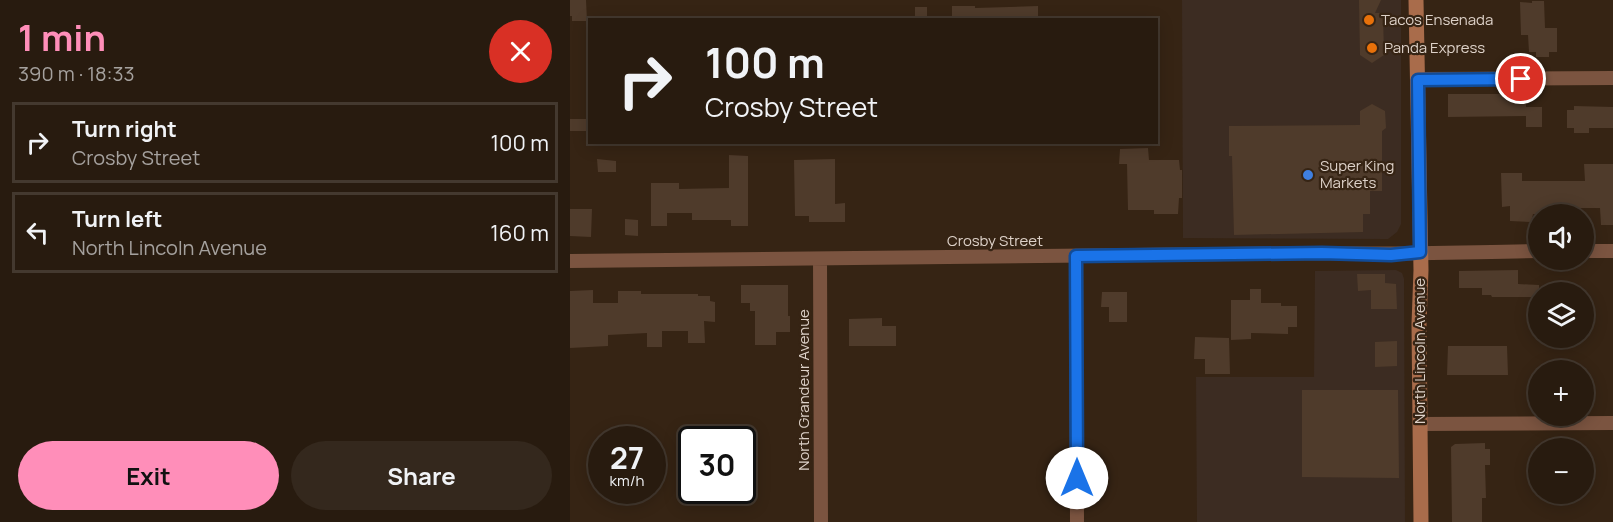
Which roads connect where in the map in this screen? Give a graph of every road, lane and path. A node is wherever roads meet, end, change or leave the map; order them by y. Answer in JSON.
{"nodes":[{"id":1,"x":1416,"y":0,"type":"edge"},
{"id":2,"x":1613,"y":78,"type":"edge"},
{"id":3,"x":1418,"y":80,"type":"junction"},
{"id":4,"x":1613,"y":250,"type":"edge"},
{"id":5,"x":1528,"y":251,"type":"edge"},
{"id":6,"x":1594,"y":251,"type":"edge"},
{"id":7,"x":1420,"y":252,"type":"junction"},
{"id":8,"x":1076,"y":256,"type":"junction"},
{"id":9,"x":820,"y":259,"type":"junction"},
{"id":10,"x":570,"y":261,"type":"edge"},
{"id":11,"x":1613,"y":423,"type":"edge"},
{"id":12,"x":1420,"y":424,"type":"junction"},
{"id":13,"x":821,"y":522,"type":"edge"},
{"id":14,"x":1077,"y":522,"type":"edge"},
{"id":15,"x":1421,"y":522,"type":"edge"}],
"edges":[{"from":1,"to":3,"type":"main road","name":"North Lincoln Avenue"},
{"from":2,"to":3,"type":"street"},
{"from":3,"to":7,"type":"main road","name":"North Lincoln Avenue"},
{"from":4,"to":6,"type":"street"},
{"from":5,"to":7,"type":"street","name":"Crosby Street"},
{"from":7,"to":8,"type":"street","name":"Crosby Street"},
{"from":7,"to":12,"type":"main road","name":"North Lincoln Avenue"},
{"from":8,"to":9,"type":"street","name":"Crosby Street"},
{"from":8,"to":14,"type":"street"},
{"from":9,"to":10,"type":"street","name":"Crosby Street"},
{"from":9,"to":13,"type":"street","name":"North Grandeur Avenue"},
{"from":11,"to":12,"type":"street"},
{"from":12,"to":15,"type":"main road","name":"North Lincoln Avenue"}]}
